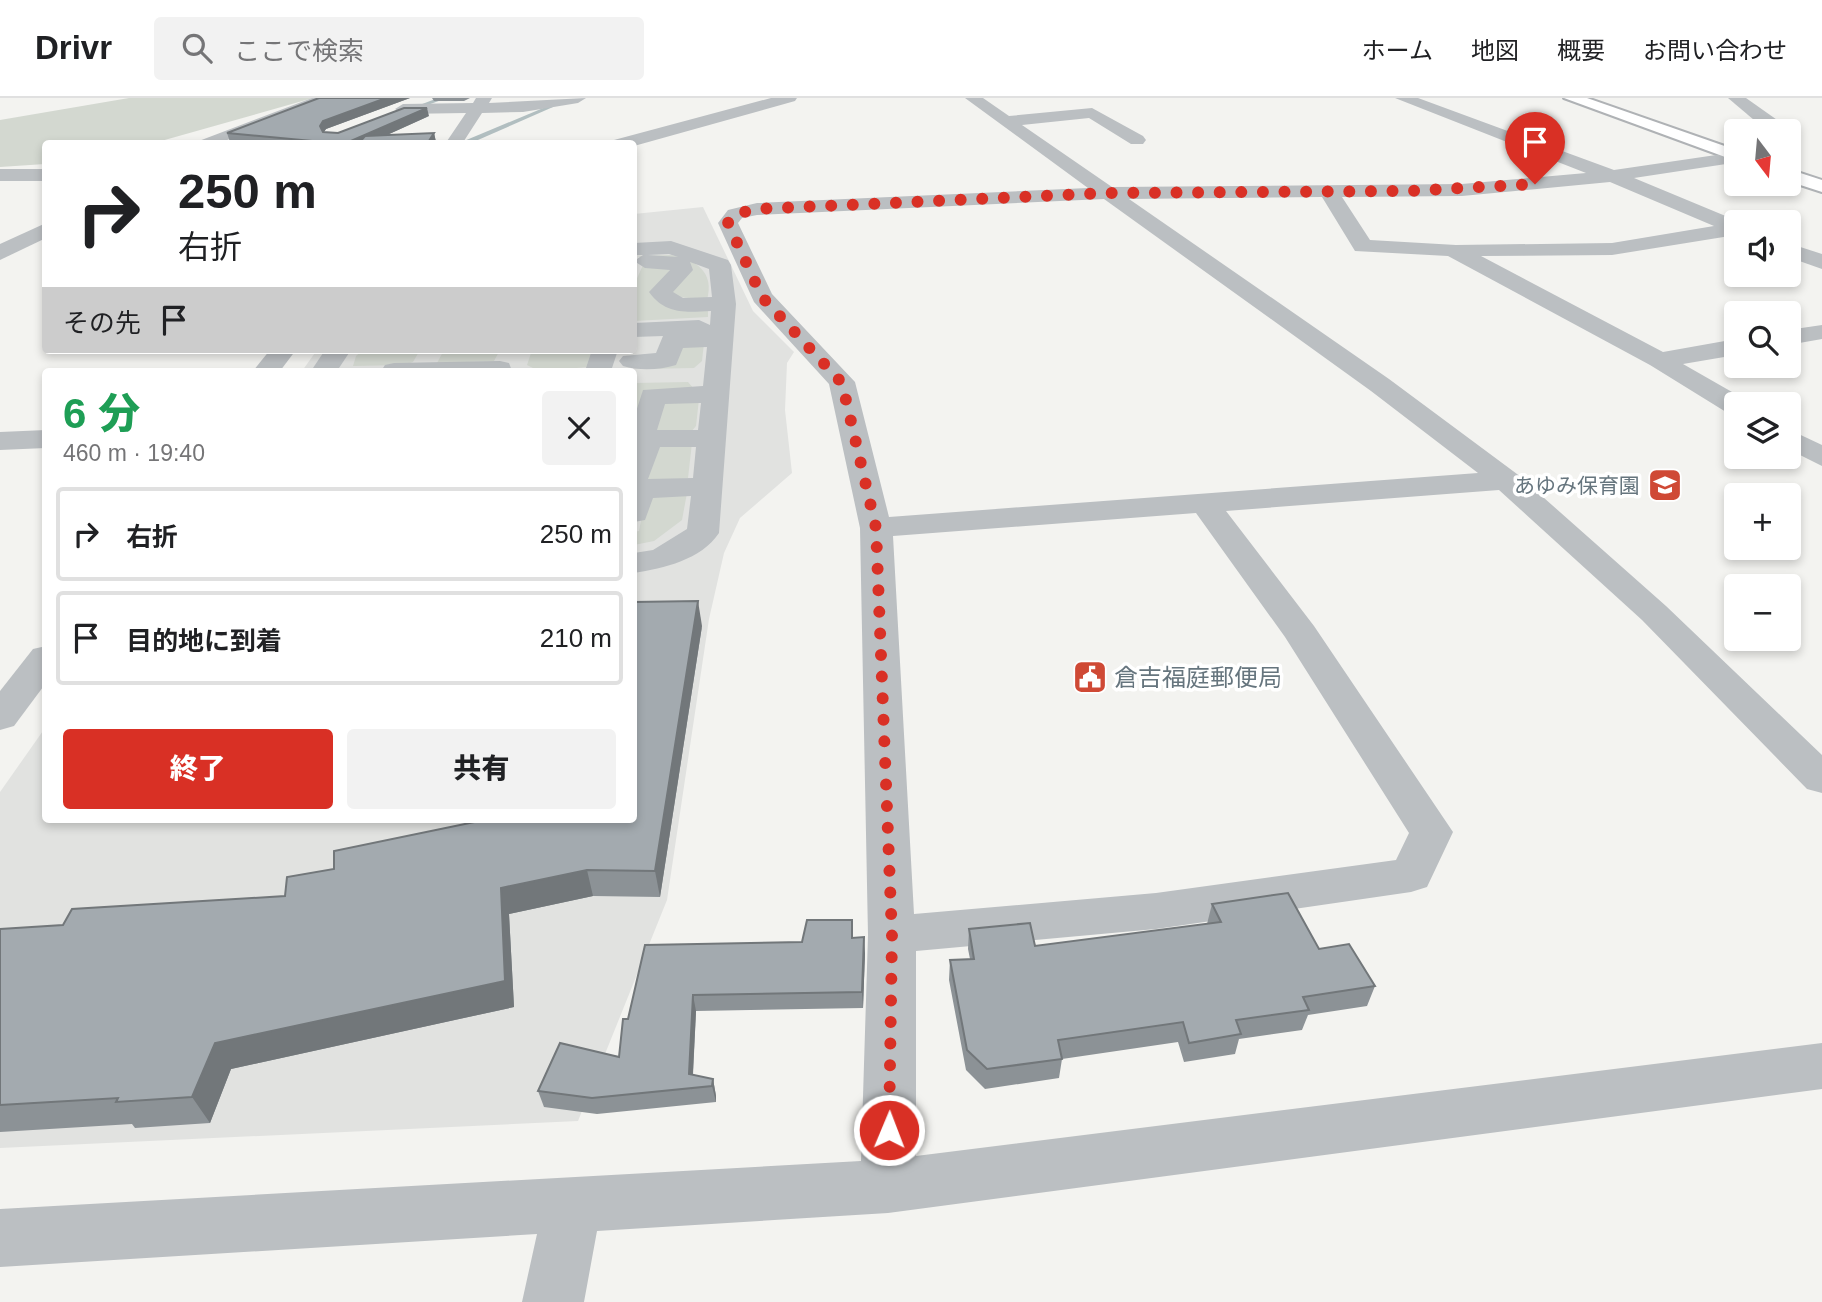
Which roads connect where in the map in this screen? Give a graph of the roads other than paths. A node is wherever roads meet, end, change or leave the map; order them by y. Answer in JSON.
{"nodes":[{"id":1,"x":327,"y":98,"type":"edge"},
{"id":2,"x":434,"y":98,"type":"edge"},
{"id":3,"x":578,"y":98,"type":"edge"},
{"id":4,"x":789,"y":98,"type":"edge"},
{"id":5,"x":973,"y":98,"type":"edge"},
{"id":6,"x":1403,"y":98,"type":"edge"},
{"id":7,"x":1572,"y":98,"type":"edge"},
{"id":8,"x":1607,"y":98,"type":"edge"},
{"id":9,"x":1736,"y":98,"type":"edge"},
{"id":10,"x":481,"y":103,"type":"edge"},
{"id":11,"x":1764,"y":119,"type":"edge"},
{"id":12,"x":1007,"y":121,"type":"junction"},
{"id":13,"x":210,"y":140,"type":"edge"},
{"id":14,"x":456,"y":140,"type":"edge"},
{"id":15,"x":635,"y":140,"type":"edge"},
{"id":16,"x":1137,"y":140,"type":"dead end"},
{"id":17,"x":1724,"y":147,"type":"edge"},
{"id":18,"x":1724,"y":148,"type":"edge"},
{"id":19,"x":1724,"y":154,"type":"edge"},
{"id":20,"x":1801,"y":166,"type":"edge"},
{"id":21,"x":1822,"y":173,"type":"edge"},
{"id":22,"x":0,"y":175,"type":"edge"},
{"id":23,"x":42,"y":175,"type":"edge"},
{"id":24,"x":1612,"y":176,"type":"junction"},
{"id":25,"x":1801,"y":179,"type":"edge"},
{"id":26,"x":1822,"y":186,"type":"edge"},
{"id":27,"x":1328,"y":191,"type":"junction"},
{"id":28,"x":1109,"y":193,"type":"junction"},
{"id":29,"x":1724,"y":223,"type":"edge"},
{"id":30,"x":1724,"y":230,"type":"edge"},
{"id":31,"x":42,"y":231,"type":"edge"},
{"id":32,"x":1452,"y":250,"type":"junction"},
{"id":33,"x":42,"y":252,"type":"edge"},
{"id":34,"x":0,"y":253,"type":"edge"},
{"id":35,"x":637,"y":253,"type":"edge"},
{"id":36,"x":1801,"y":253,"type":"edge"},
{"id":37,"x":637,"y":255,"type":"edge"},
{"id":38,"x":1822,"y":262,"type":"edge"},
{"id":39,"x":722,"y":323,"type":"junction"},
{"id":40,"x":637,"y":329,"type":"edge"},
{"id":41,"x":1822,"y":332,"type":"edge"},
{"id":42,"x":1801,"y":336,"type":"edge"},
{"id":43,"x":1724,"y":349,"type":"edge"},
{"id":44,"x":280,"y":354,"type":"edge"},
{"id":45,"x":1659,"y":360,"type":"junction"},
{"id":46,"x":502,"y":363,"type":"edge"},
{"id":47,"x":268,"y":368,"type":"edge"},
{"id":48,"x":434,"y":368,"type":"edge"},
{"id":49,"x":637,"y":369,"type":"edge"},
{"id":50,"x":637,"y":371,"type":"edge"},
{"id":51,"x":718,"y":384,"type":"junction"},
{"id":52,"x":1724,"y":399,"type":"edge"},
{"id":53,"x":637,"y":426,"type":"edge"},
{"id":54,"x":713,"y":438,"type":"junction"},
{"id":55,"x":42,"y":439,"type":"edge"},
{"id":56,"x":0,"y":441,"type":"edge"},
{"id":57,"x":1801,"y":445,"type":"edge"},
{"id":58,"x":1822,"y":457,"type":"edge"},
{"id":59,"x":637,"y":473,"type":"edge"},
{"id":60,"x":1506,"y":480,"type":"junction"},
{"id":61,"x":708,"y":486,"type":"junction"},
{"id":62,"x":637,"y":499,"type":"edge"},
{"id":63,"x":1204,"y":502,"type":"junction"},
{"id":64,"x":876,"y":528,"type":"junction"},
{"id":65,"x":637,"y":562,"type":"edge"},
{"id":66,"x":42,"y":662,"type":"edge"},
{"id":67,"x":0,"y":716,"type":"edge"},
{"id":68,"x":1822,"y":779,"type":"edge"},
{"id":69,"x":892,"y":936,"type":"junction"},
{"id":70,"x":1822,"y":1066,"type":"edge"},
{"id":71,"x":888,"y":1186,"type":"junction"},
{"id":72,"x":573,"y":1203,"type":"junction"},
{"id":73,"x":0,"y":1238,"type":"edge"},
{"id":74,"x":553,"y":1302,"type":"edge"}],
"edges":[{"from":1,"to":13,"type":"street"},
{"from":2,"to":10,"type":"street"},
{"from":3,"to":10,"type":"street"},
{"from":4,"to":15,"type":"street"},
{"from":5,"to":12,"type":"street"},
{"from":6,"to":24,"type":"street"},
{"from":7,"to":18,"type":"highway"},
{"from":8,"to":17,"type":"highway"},
{"from":9,"to":11,"type":"street"},
{"from":10,"to":14,"type":"street"},
{"from":12,"to":16,"type":"street"},
{"from":12,"to":28,"type":"street"},
{"from":19,"to":24,"type":"street"},
{"from":20,"to":21,"type":"highway"},
{"from":22,"to":23,"type":"street"},
{"from":24,"to":27,"type":"street"},
{"from":24,"to":29,"type":"street"},
{"from":25,"to":26,"type":"highway"},
{"from":27,"to":28,"type":"street"},
{"from":27,"to":32,"type":"street"},
{"from":28,"to":60,"type":"street"},
{"from":28,"to":64,"type":"street"},
{"from":30,"to":32,"type":"street"},
{"from":31,"to":34,"type":"street"},
{"from":32,"to":45,"type":"street"},
{"from":33,"to":34,"type":"street"},
{"from":35,"to":39,"type":"street"},
{"from":36,"to":38,"type":"street"},
{"from":37,"to":39,"type":"street"},
{"from":39,"to":40,"type":"street"},
{"from":39,"to":49,"type":"street"},
{"from":39,"to":51,"type":"street"},
{"from":41,"to":42,"type":"street"},
{"from":43,"to":45,"type":"street"},
{"from":44,"to":47,"type":"street"},
{"from":45,"to":52,"type":"street"},
{"from":46,"to":48,"type":"street"},
{"from":50,"to":51,"type":"street"},
{"from":51,"to":53,"type":"street"},
{"from":51,"to":54,"type":"street"},
{"from":54,"to":59,"type":"street"},
{"from":54,"to":61,"type":"street"},
{"from":55,"to":56,"type":"street"},
{"from":57,"to":58,"type":"street"},
{"from":60,"to":63,"type":"street"},
{"from":60,"to":68,"type":"street"},
{"from":61,"to":62,"type":"street"},
{"from":61,"to":65,"type":"street"},
{"from":63,"to":64,"type":"street"},
{"from":63,"to":69,"type":"street"},
{"from":64,"to":69,"type":"street"},
{"from":66,"to":67,"type":"street"},
{"from":69,"to":71,"type":"street"},
{"from":70,"to":71,"type":"street"},
{"from":71,"to":72,"type":"street"},
{"from":72,"to":73,"type":"street"},
{"from":72,"to":74,"type":"street"}]}
